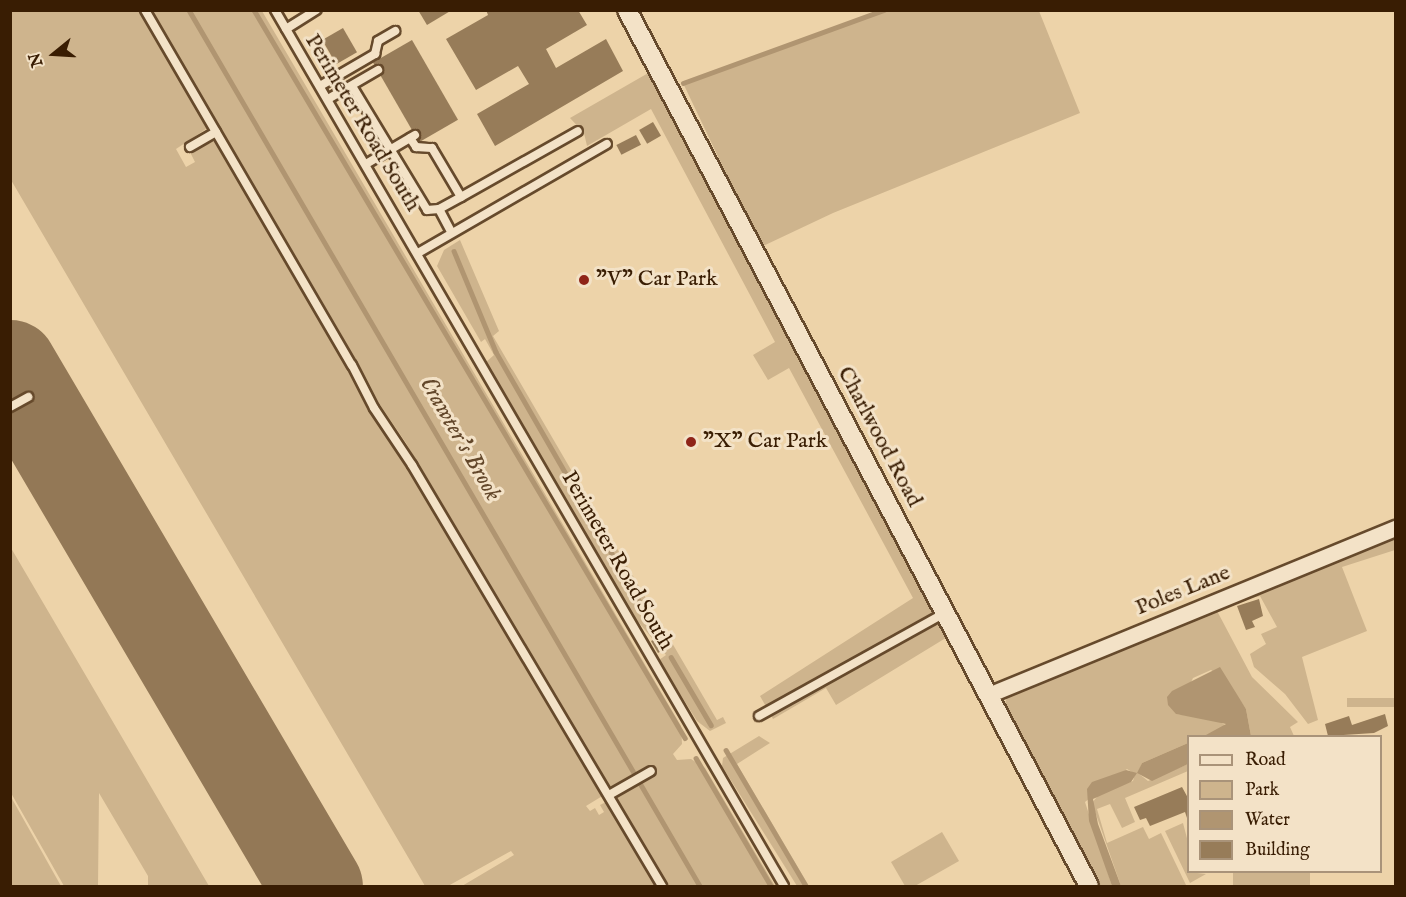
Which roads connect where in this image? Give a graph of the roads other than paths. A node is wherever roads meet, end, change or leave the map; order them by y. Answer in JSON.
{"nodes":[{"id":1,"x":145,"y":10,"type":"edge"},
{"id":2,"x":275,"y":10,"type":"edge"},
{"id":3,"x":317,"y":10,"type":"edge"},
{"id":4,"x":627,"y":10,"type":"edge"},
{"id":5,"x":286,"y":29,"type":"junction"},
{"id":6,"x":395,"y":30,"type":"dead end"},
{"id":7,"x":378,"y":70,"type":"dead end"},
{"id":8,"x":320,"y":86,"type":"junction"},
{"id":9,"x":352,"y":86,"type":"junction"},
{"id":10,"x":328,"y":99,"type":"junction"},
{"id":11,"x":578,"y":131,"type":"dead end"},
{"id":12,"x":216,"y":132,"type":"junction"},
{"id":13,"x":607,"y":144,"type":"dead end"},
{"id":14,"x":190,"y":147,"type":"dead end"},
{"id":15,"x":390,"y":150,"type":"junction"},
{"id":16,"x":366,"y":164,"type":"junction"},
{"id":17,"x":461,"y":196,"type":"junction"},
{"id":18,"x":439,"y":209,"type":"junction"},
{"id":19,"x":452,"y":233,"type":"junction"},
{"id":20,"x":418,"y":253,"type":"junction"},
{"id":21,"x":28,"y":396,"type":"dead end"},
{"id":22,"x":10,"y":407,"type":"edge"},
{"id":23,"x":1395,"y":528,"type":"edge"},
{"id":24,"x":945,"y":613,"type":"junction"},
{"id":25,"x":987,"y":695,"type":"junction"},
{"id":26,"x":759,"y":716,"type":"dead end"},
{"id":27,"x":651,"y":771,"type":"dead end"},
{"id":28,"x":609,"y":795,"type":"junction"},
{"id":29,"x":662,"y":886,"type":"edge"},
{"id":30,"x":784,"y":886,"type":"edge"},
{"id":31,"x":1089,"y":886,"type":"edge"}],
"edges":[{"from":1,"to":12,"type":"lane"},
{"from":2,"to":5,"type":"lane","name":"Perimeter Road South"},
{"from":3,"to":5,"type":"lane"},
{"from":4,"to":24,"type":"street","name":"Charlwood Road"},
{"from":5,"to":8,"type":"lane","name":"Perimeter Road South"},
{"from":6,"to":8,"type":"lane"},
{"from":7,"to":9,"type":"lane"},
{"from":8,"to":10,"type":"lane","name":"Perimeter Road South"},
{"from":9,"to":10,"type":"lane"},
{"from":9,"to":15,"type":"lane"},
{"from":10,"to":16,"type":"lane","name":"Perimeter Road South"},
{"from":11,"to":17,"type":"lane"},
{"from":12,"to":14,"type":"lane"},
{"from":12,"to":28,"type":"lane"},
{"from":13,"to":19,"type":"lane"},
{"from":15,"to":16,"type":"lane"},
{"from":15,"to":17,"type":"lane"},
{"from":15,"to":18,"type":"lane"},
{"from":16,"to":20,"type":"lane","name":"Perimeter Road South"},
{"from":17,"to":18,"type":"lane"},
{"from":18,"to":19,"type":"lane"},
{"from":19,"to":20,"type":"lane"},
{"from":20,"to":30,"type":"lane","name":"Perimeter Road South"},
{"from":21,"to":22,"type":"lane"},
{"from":23,"to":25,"type":"street","name":"Poles Lane"},
{"from":24,"to":25,"type":"street","name":"Charlwood Road"},
{"from":24,"to":26,"type":"lane"},
{"from":25,"to":31,"type":"street","name":"Charlwood Road"},
{"from":27,"to":28,"type":"lane"},
{"from":28,"to":29,"type":"lane"}]}
